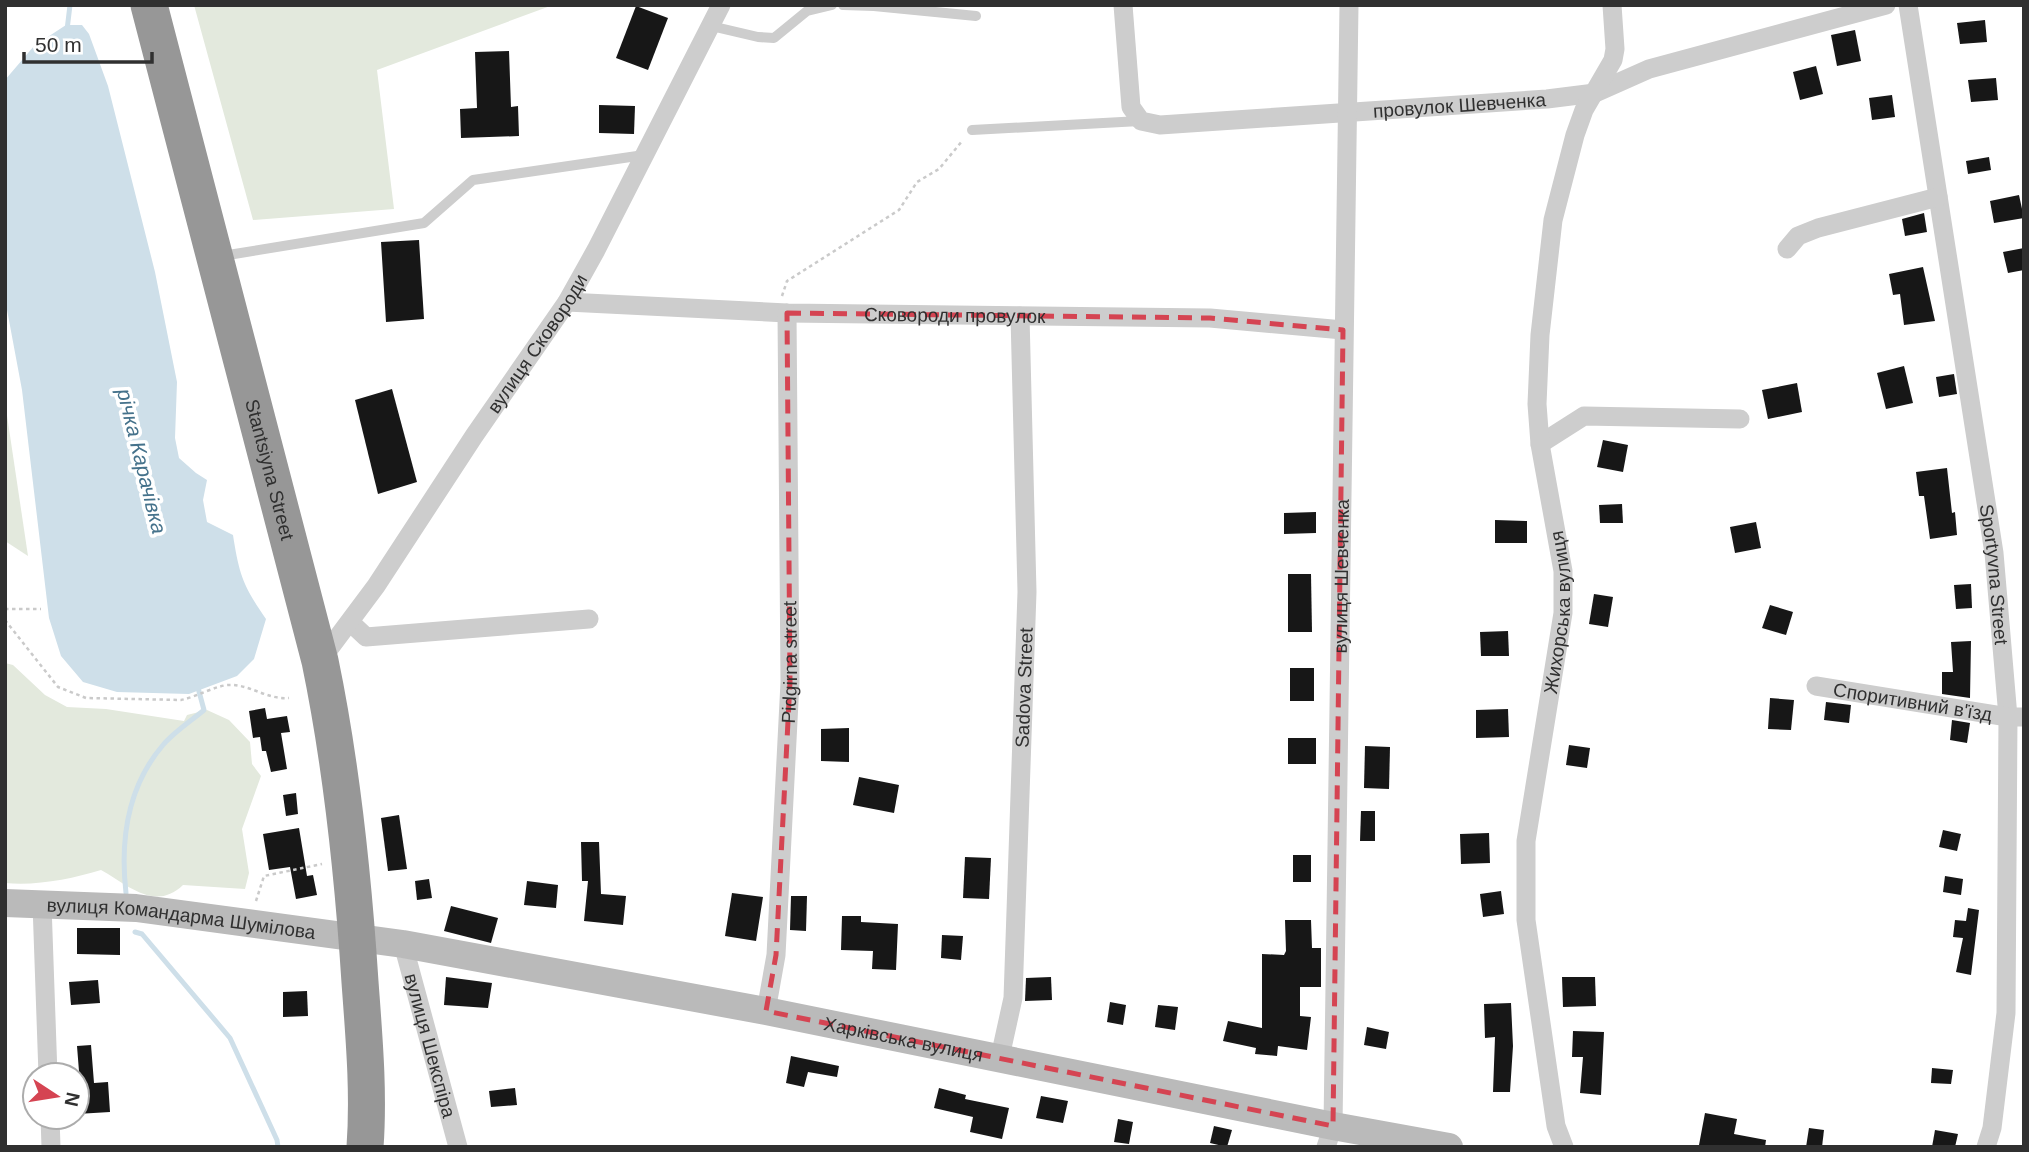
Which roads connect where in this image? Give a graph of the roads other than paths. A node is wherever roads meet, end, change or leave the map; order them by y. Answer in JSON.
{"nodes":[{"id":1,"x":149,"y":5,"type":"edge"},
{"id":2,"x":721,"y":5,"type":"edge"},
{"id":3,"x":832,"y":5,"type":"edge"},
{"id":4,"x":843,"y":5,"type":"edge"},
{"id":5,"x":1124,"y":5,"type":"edge"},
{"id":6,"x":1349,"y":5,"type":"edge"},
{"id":7,"x":1612,"y":5,"type":"edge"},
{"id":8,"x":1886,"y":5,"type":"edge"},
{"id":9,"x":1908,"y":5,"type":"edge"},
{"id":10,"x":976,"y":16,"type":"dead end"},
{"id":11,"x":711,"y":26,"type":"junction"},
{"id":12,"x":1595,"y":93,"type":"junction"},
{"id":13,"x":1348,"y":112,"type":"junction"},
{"id":14,"x":1141,"y":121,"type":"junction"},
{"id":15,"x":972,"y":130,"type":"road end"},
{"id":16,"x":644,"y":155,"type":"junction"},
{"id":17,"x":1938,"y":197,"type":"junction"},
{"id":18,"x":1787,"y":249,"type":"dead end"},
{"id":19,"x":215,"y":257,"type":"junction"},
{"id":20,"x":567,"y":302,"type":"junction"},
{"id":21,"x":781,"y":313,"type":"junction"},
{"id":22,"x":1020,"y":316,"type":"junction"},
{"id":23,"x":1343,"y":330,"type":"junction"},
{"id":24,"x":1740,"y":419,"type":"dead end"},
{"id":25,"x":1541,"y":444,"type":"junction"},
{"id":26,"x":589,"y":619,"type":"dead end"},
{"id":27,"x":350,"y":622,"type":"junction"},
{"id":28,"x":320,"y":661,"type":"junction"},
{"id":29,"x":1816,"y":686,"type":"dead end"},
{"id":30,"x":2016,"y":717,"type":"edge"},
{"id":31,"x":5,"y":903,"type":"edge"},
{"id":32,"x":42,"y":904,"type":"junction"},
{"id":33,"x":357,"y":937,"type":"junction"},
{"id":34,"x":403,"y":944,"type":"junction"},
{"id":35,"x":766,"y":1011,"type":"junction"},
{"id":36,"x":1000,"y":1057,"type":"junction"},
{"id":37,"x":48,"y":1061,"type":"edge"},
{"id":38,"x":1329,"y":1137,"type":"edge"},
{"id":39,"x":365,"y":1147,"type":"edge"},
{"id":40,"x":458,"y":1147,"type":"edge"},
{"id":41,"x":1449,"y":1147,"type":"edge"},
{"id":42,"x":1564,"y":1147,"type":"edge"},
{"id":43,"x":1986,"y":1147,"type":"edge"}],
"edges":[{"from":1,"to":19,"type":"highway","name":"Stantsiyna Street"},
{"from":2,"to":11,"type":"street","name":"вулиця Сковороди"},
{"from":3,"to":11,"type":"lane"},
{"from":4,"to":10,"type":"lane"},
{"from":5,"to":14,"type":"street"},
{"from":6,"to":13,"type":"street","name":"вулиця Шевченка"},
{"from":7,"to":12,"type":"street","name":"Жихорська вулиця"},
{"from":8,"to":12,"type":"street","name":"провулок Шевченка"},
{"from":9,"to":17,"type":"street","name":"Sportyvna Street"},
{"from":11,"to":16,"type":"street","name":"вулиця Сковороди"},
{"from":12,"to":13,"type":"street","name":"провулок Шевченка"},
{"from":12,"to":25,"type":"street","name":"Жихорська вулиця"},
{"from":13,"to":14,"type":"street","name":"провулок Шевченка"},
{"from":13,"to":23,"type":"street","name":"вулиця Шевченка"},
{"from":14,"to":15,"type":"lane"},
{"from":16,"to":19,"type":"lane"},
{"from":16,"to":20,"type":"street","name":"вулиця Сковороди"},
{"from":17,"to":18,"type":"street"},
{"from":17,"to":30,"type":"street","name":"Sportyvna Street"},
{"from":19,"to":28,"type":"highway","name":"Stantsiyna Street"},
{"from":20,"to":21,"type":"street","name":"Сковороди провулок"},
{"from":20,"to":27,"type":"street","name":"вулиця Сковороди"},
{"from":21,"to":22,"type":"street","name":"Сковороди провулок"},
{"from":21,"to":35,"type":"street","name":"Pidgirna street"},
{"from":22,"to":23,"type":"street","name":"Сковороди провулок"},
{"from":22,"to":36,"type":"street","name":"Sadova Street"},
{"from":23,"to":38,"type":"street","name":"вулиця Шевченка"},
{"from":24,"to":25,"type":"street"},
{"from":25,"to":42,"type":"street","name":"Жихорська вулиця"},
{"from":26,"to":27,"type":"street"},
{"from":27,"to":28,"type":"street","name":"вулиця Сковороди"},
{"from":28,"to":33,"type":"highway","name":"Stantsiyna Street"},
{"from":29,"to":30,"type":"street","name":"Споритивний в'їзд"},
{"from":30,"to":43,"type":"street","name":"Sportyvna Street"},
{"from":31,"to":32,"type":"main road","name":"вулиця Командарма Шумілова"},
{"from":32,"to":33,"type":"main road","name":"вулиця Командарма Шумілова"},
{"from":32,"to":37,"type":"street"},
{"from":33,"to":34,"type":"main road","name":"Харківська вулиця"},
{"from":33,"to":39,"type":"highway","name":"Stantsiyna Street"},
{"from":34,"to":35,"type":"main road","name":"Харківська вулиця"},
{"from":34,"to":40,"type":"street","name":"вулиця Шекспіра"},
{"from":35,"to":36,"type":"main road","name":"Харківська вулиця"},
{"from":36,"to":38,"type":"main road","name":"Харківська вулиця"},
{"from":38,"to":41,"type":"main road","name":"Харківська вулиця"}]}
